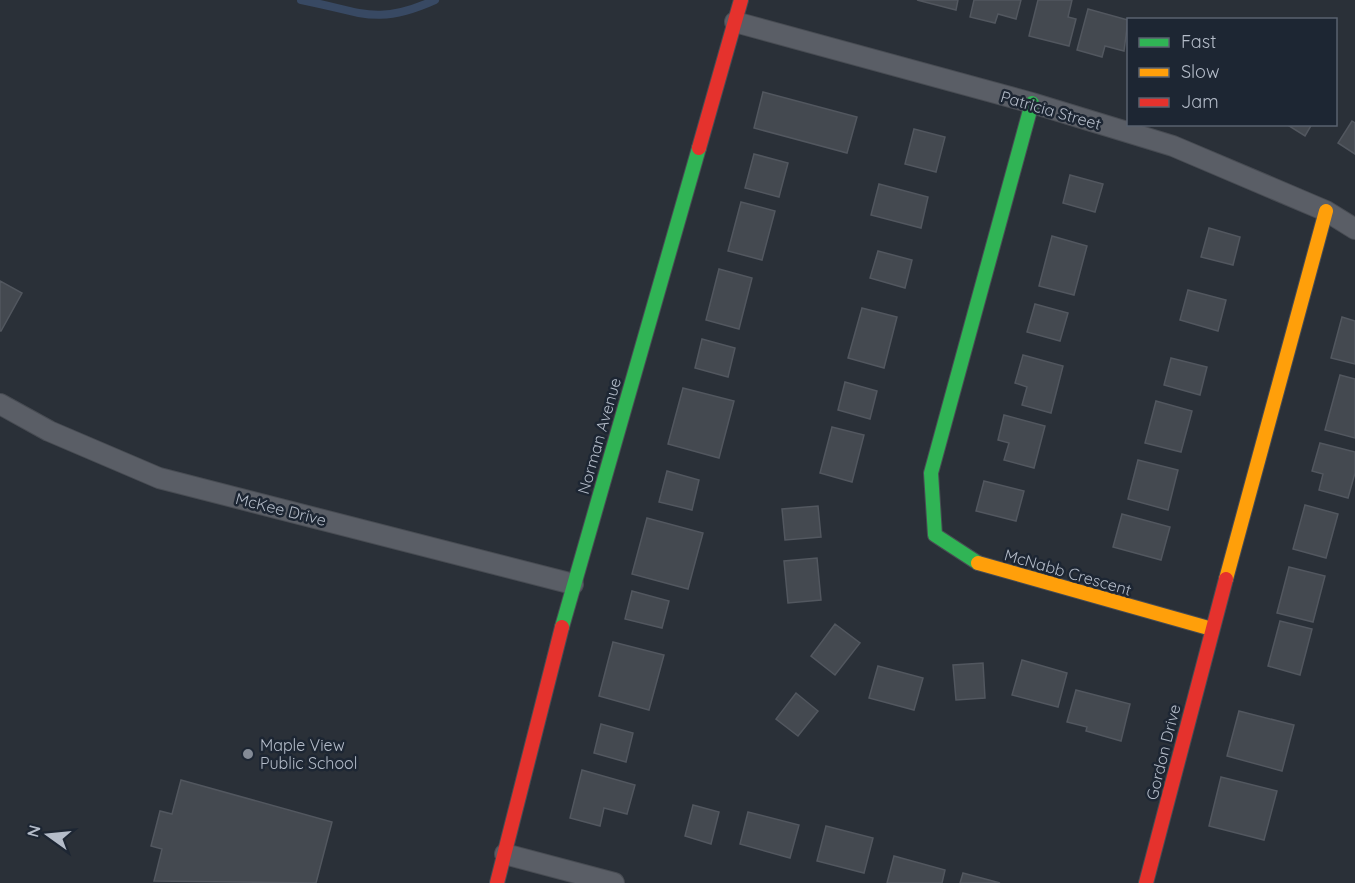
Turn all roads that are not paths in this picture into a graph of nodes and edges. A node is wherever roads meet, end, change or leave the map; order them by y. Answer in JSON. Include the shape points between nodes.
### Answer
{"nodes":[{"id":1,"x":741,"y":0,"type":"edge"},
{"id":2,"x":735,"y":22,"type":"junction"},
{"id":3,"x":1032,"y":103,"type":"junction"},
{"id":4,"x":1326,"y":211,"type":"junction"},
{"id":5,"x":1355,"y":229,"type":"edge"},
{"id":6,"x":0,"y":404,"type":"edge"},
{"id":7,"x":573,"y":584,"type":"junction"},
{"id":8,"x":1212,"y":628,"type":"junction"},
{"id":9,"x":505,"y":854,"type":"junction"},
{"id":10,"x":497,"y":883,"type":"edge"},
{"id":11,"x":614,"y":883,"type":"edge"},
{"id":12,"x":1146,"y":883,"type":"edge"}],
"edges":[{"from":1,"to":2,"type":"street","name":"Norman Avenue"},
{"from":2,"to":3,"type":"street","name":"Patricia Street"},
{"from":2,"to":7,"type":"street","name":"Norman Avenue"},
{"from":3,"to":4,"type":"street","name":"Patricia Street","via":[[1173,146]]},
{"from":3,"to":8,"type":"street","name":"McNabb Crescent","via":[[931,473],[935,535],[977,563]]},
{"from":4,"to":5,"type":"street","name":"Patricia Street"},
{"from":4,"to":8,"type":"street"},
{"from":6,"to":7,"type":"street","name":"McKee Drive","via":[[49,431],[159,478]]},
{"from":7,"to":9,"type":"street","name":"Norman Avenue"},
{"from":8,"to":12,"type":"street","name":"Gordon Drive"},
{"from":9,"to":10,"type":"street","name":"Norman Avenue"},
{"from":9,"to":11,"type":"street"}]}
